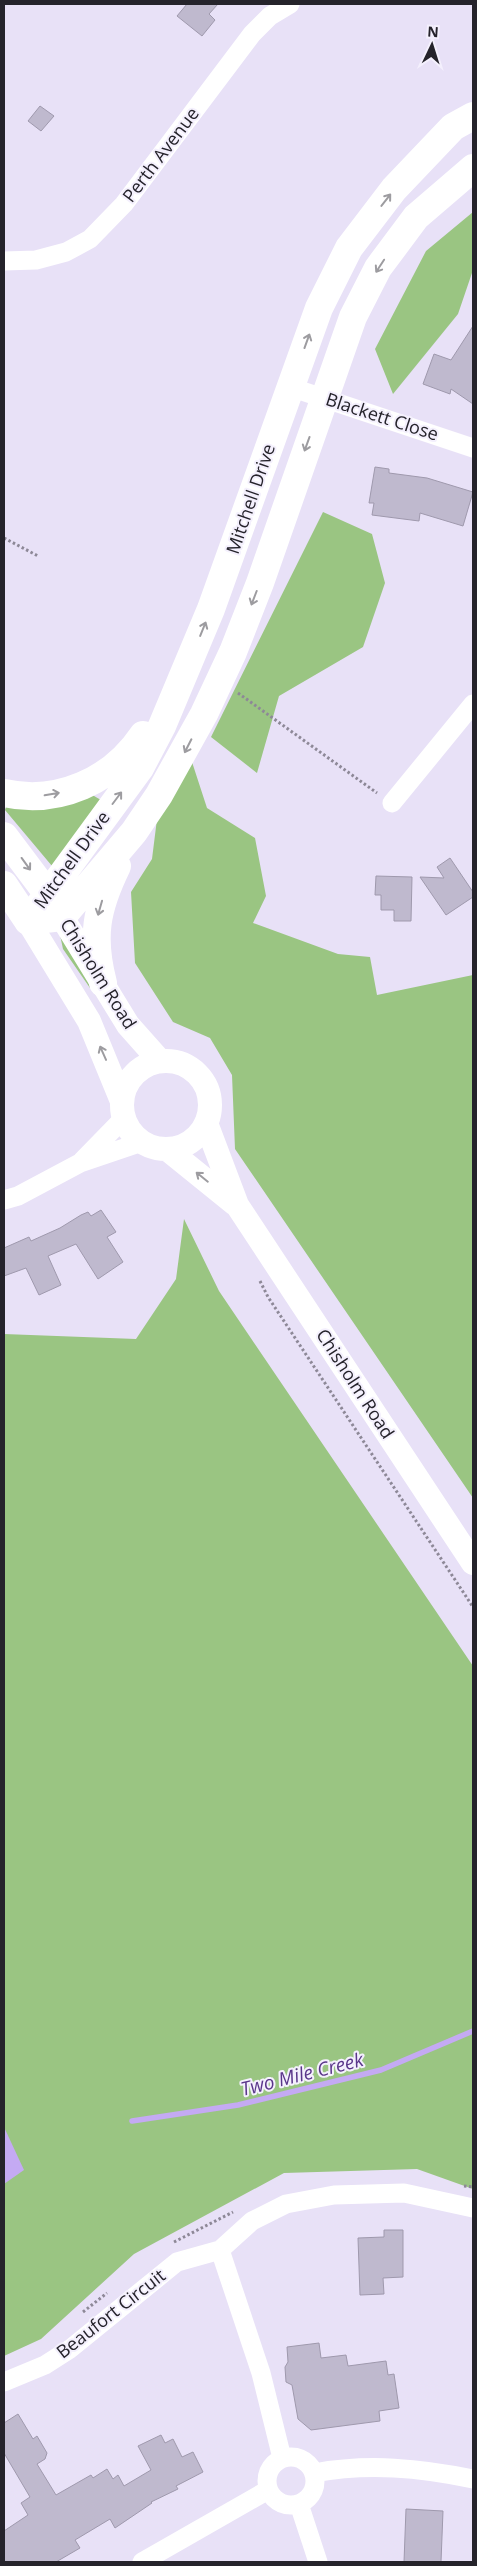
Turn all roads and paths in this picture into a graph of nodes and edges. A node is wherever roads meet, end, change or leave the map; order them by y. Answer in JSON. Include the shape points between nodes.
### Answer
{"nodes":[{"id":1,"x":290,"y":4,"type":"edge"},
{"id":2,"x":473,"y":116,"type":"edge"},
{"id":3,"x":473,"y":168,"type":"edge"},
{"id":4,"x":4,"y":261,"type":"edge"},
{"id":5,"x":290,"y":387,"type":"junction"},
{"id":6,"x":323,"y":398,"type":"junction"},
{"id":7,"x":473,"y":448,"type":"edge"},
{"id":8,"x":4,"y":538,"type":"edge"},
{"id":9,"x":38,"y":556,"type":"dead end"},
{"id":10,"x":185,"y":674,"type":"junction"},
{"id":11,"x":237,"y":693,"type":"dead end"},
{"id":12,"x":473,"y":704,"type":"edge"},
{"id":13,"x":4,"y":793,"type":"edge"},
{"id":14,"x":392,"y":803,"type":"joint"},
{"id":15,"x":134,"y":832,"type":"junction"},
{"id":16,"x":4,"y":836,"type":"edge"},
{"id":17,"x":4,"y":885,"type":"edge"},
{"id":18,"x":46,"y":893,"type":"junction"},
{"id":19,"x":62,"y":917,"type":"junction"},
{"id":20,"x":28,"y":921,"type":"junction"},
{"id":21,"x":103,"y":983,"type":"junction"},
{"id":22,"x":160,"y":1061,"type":"junction"},
{"id":23,"x":122,"y":1109,"type":"junction"},
{"id":24,"x":206,"y":1124,"type":"junction"},
{"id":25,"x":142,"y":1142,"type":"junction"},
{"id":26,"x":167,"y":1149,"type":"junction"},
{"id":27,"x":80,"y":1163,"type":"junction"},
{"id":28,"x":4,"y":1200,"type":"edge"},
{"id":29,"x":237,"y":1206,"type":"junction"},
{"id":30,"x":256,"y":1273,"type":"dead end"},
{"id":31,"x":473,"y":1563,"type":"edge"},
{"id":32,"x":473,"y":1607,"type":"edge"},
{"id":33,"x":473,"y":2208,"type":"edge"},
{"id":34,"x":220,"y":2250,"type":"junction"},
{"id":35,"x":4,"y":2382,"type":"edge"},
{"id":36,"x":282,"y":2458,"type":"junction"},
{"id":37,"x":314,"y":2473,"type":"junction"},
{"id":38,"x":473,"y":2479,"type":"edge"},
{"id":39,"x":268,"y":2490,"type":"junction"},
{"id":40,"x":299,"y":2504,"type":"junction"},
{"id":41,"x":142,"y":2562,"type":"edge"},
{"id":42,"x":318,"y":2562,"type":"edge"}],
"edges":[{"from":1,"to":4,"type":"street","name":"Perth Avenue","via":[[270,16],[252,34],[124,204],[90,239],[66,252],[44,258]]},
{"from":5,"to":2,"type":"main road","name":"Mitchell Drive","one_way":true,"via":[[319,308],[349,248],[394,189],[453,127]]},
{"from":3,"to":6,"type":"main road","name":"Mitchell Drive","one_way":true,"via":[[416,217],[378,268],[353,317]]},
{"from":5,"to":6,"type":"street","name":"Blackett Close"},
{"from":10,"to":5,"type":"main road","name":"Mitchell Drive","one_way":true,"via":[[224,575]]},
{"from":6,"to":7,"type":"street","name":"Blackett Close"},
{"from":6,"to":15,"type":"main road","name":"Mitchell Drive","one_way":true,"via":[[233,652],[184,753]]},
{"from":8,"to":9,"type":"path"},
{"from":13,"to":10,"type":"main road","one_way":true,"via":[[48,796],[76,790],[101,776],[122,761],[137,744]]},
{"from":18,"to":10,"type":"main road","name":"Mitchell Drive","one_way":true,"via":[[140,768]]},
{"from":11,"to":14,"type":"path"},
{"from":12,"to":14,"type":"street"},
{"from":15,"to":19,"type":"main road","name":"Mitchell Drive"},
{"from":15,"to":21,"type":"main road","one_way":true,"via":[[108,884],[96,924],[95,942]]},
{"from":16,"to":18,"type":"main road","name":"Chisholm Road","one_way":true},
{"from":17,"to":20,"type":"main road","name":"Chisholm Road"},
{"from":18,"to":19,"type":"street","name":"Chisholm Road"},
{"from":18,"to":20,"type":"main road","name":"Mitchell Drive"},
{"from":19,"to":20,"type":"main road","name":"Mitchell Drive"},
{"from":19,"to":21,"type":"street","name":"Chisholm Road"},
{"from":23,"to":20,"type":"street","name":"Chisholm Road","one_way":true,"via":[[89,1021]]},
{"from":21,"to":22,"type":"street","name":"Chisholm Road","via":[[128,1025]]},
{"from":22,"to":23,"type":"street","via":[[134,1073],[126,1085]]},
{"from":22,"to":24,"type":"street","via":[[183,1064],[201,1078],[210,1100]]},
{"from":23,"to":25,"type":"street","via":[[130,1132]]},
{"from":23,"to":27,"type":"street"},
{"from":24,"to":26,"type":"street","via":[[190,1142]]},
{"from":24,"to":29,"type":"street","name":"Chisholm Road"},
{"from":25,"to":26,"type":"street","via":[[154,1148]]},
{"from":25,"to":27,"type":"street"},
{"from":29,"to":26,"type":"street","name":"Chisholm Road","one_way":true},
{"from":27,"to":28,"type":"street","via":[[18,1196]]},
{"from":29,"to":31,"type":"street","name":"Chisholm Road"},
{"from":30,"to":32,"type":"path","via":[[268,1297]]},
{"from":33,"to":34,"type":"street","name":"Beaufort Circuit","via":[[404,2193],[334,2195],[286,2204],[252,2221]]},
{"from":34,"to":35,"type":"street","name":"Beaufort Circuit","via":[[177,2262],[70,2349],[46,2365]]},
{"from":34,"to":36,"type":"street","via":[[261,2373]]},
{"from":36,"to":37,"type":"street","via":[[302,2459]]},
{"from":36,"to":39,"type":"street","via":[[268,2471]]},
{"from":37,"to":38,"type":"street","via":[[403,2467]]},
{"from":37,"to":40,"type":"street","via":[[313,2492]]},
{"from":39,"to":40,"type":"street","via":[[280,2504]]},
{"from":39,"to":41,"type":"street"},
{"from":40,"to":42,"type":"street"}]}
